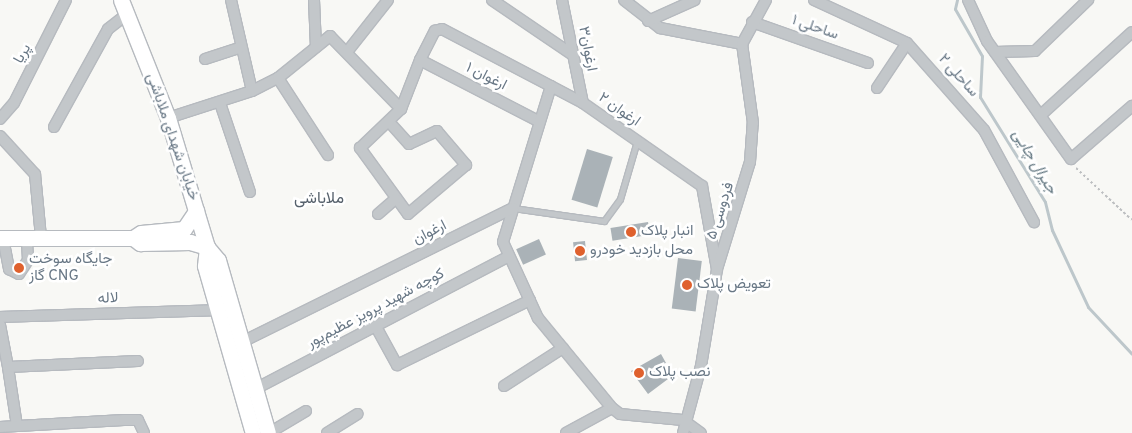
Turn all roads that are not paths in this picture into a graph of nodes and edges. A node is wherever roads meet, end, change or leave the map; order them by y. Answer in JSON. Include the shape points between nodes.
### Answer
{"nodes":[{"id":1,"x":66,"y":0,"type":"edge"},
{"id":2,"x":231,"y":0,"type":"edge"},
{"id":3,"x":314,"y":0,"type":"edge"},
{"id":4,"x":388,"y":0,"type":"edge"},
{"id":5,"x":492,"y":0,"type":"edge"},
{"id":6,"x":562,"y":0,"type":"edge"},
{"id":7,"x":624,"y":0,"type":"edge"},
{"id":8,"x":696,"y":0,"type":"edge"},
{"id":9,"x":766,"y":0,"type":"edge"},
{"id":10,"x":814,"y":0,"type":"edge"},
{"id":11,"x":968,"y":0,"type":"edge"},
{"id":12,"x":1088,"y":0,"type":"edge"},
{"id":13,"x":124,"y":7,"type":"edge"},
{"id":14,"x":648,"y":21,"type":"junction"},
{"id":15,"x":752,"y":22,"type":"junction"},
{"id":16,"x":1132,"y":32,"type":"edge"},
{"id":17,"x":908,"y":43,"type":"junction"},
{"id":18,"x":742,"y":44,"type":"junction"},
{"id":19,"x":241,"y":46,"type":"junction"},
{"id":20,"x":316,"y":47,"type":"junction"},
{"id":21,"x":347,"y":52,"type":"junction"},
{"id":22,"x":995,"y":52,"type":"junction"},
{"id":23,"x":573,"y":55,"type":"junction"},
{"id":24,"x":205,"y":59,"type":"dead end"},
{"id":25,"x":420,"y":60,"type":"junction"},
{"id":26,"x":868,"y":63,"type":"dead end"},
{"id":27,"x":278,"y":78,"type":"junction"},
{"id":28,"x":551,"y":86,"type":"junction"},
{"id":29,"x":877,"y":88,"type":"dead end"},
{"id":30,"x":252,"y":91,"type":"junction"},
{"id":31,"x":220,"y":103,"type":"junction"},
{"id":32,"x":583,"y":103,"type":"junction"},
{"id":33,"x":1132,"y":106,"type":"edge"},
{"id":34,"x":401,"y":109,"type":"junction"},
{"id":35,"x":1043,"y":113,"type":"junction"},
{"id":36,"x":168,"y":118,"type":"junction"},
{"id":37,"x":0,"y":119,"type":"edge"},
{"id":38,"x":538,"y":121,"type":"junction"},
{"id":39,"x":390,"y":124,"type":"junction"},
{"id":40,"x":54,"y":127,"type":"dead end"},
{"id":41,"x":0,"y":136,"type":"edge"},
{"id":42,"x":638,"y":141,"type":"junction"},
{"id":43,"x":328,"y":155,"type":"dead end"},
{"id":44,"x":250,"y":192,"type":"dead end"},
{"id":45,"x":395,"y":199,"type":"junction"},
{"id":46,"x":513,"y":208,"type":"junction"},
{"id":47,"x":196,"y":211,"type":"junction"},
{"id":48,"x":378,"y":214,"type":"dead end"},
{"id":49,"x":1034,"y":222,"type":"dead end"},
{"id":50,"x":1,"y":238,"type":"edge"},
{"id":51,"x":34,"y":238,"type":"junction"},
{"id":52,"x":133,"y":238,"type":"junction"},
{"id":53,"x":207,"y":247,"type":"junction"},
{"id":54,"x":509,"y":256,"type":"junction"},
{"id":55,"x":717,"y":269,"type":"junction"},
{"id":56,"x":530,"y":300,"type":"junction"},
{"id":57,"x":217,"y":310,"type":"junction"},
{"id":58,"x":0,"y":317,"type":"edge"},
{"id":59,"x":0,"y":325,"type":"edge"},
{"id":60,"x":375,"y":325,"type":"junction"},
{"id":61,"x":244,"y":341,"type":"junction"},
{"id":62,"x":563,"y":348,"type":"junction"},
{"id":63,"x":138,"y":361,"type":"dead end"},
{"id":64,"x":8,"y":367,"type":"junction"},
{"id":65,"x":504,"y":386,"type":"dead end"},
{"id":66,"x":257,"y":388,"type":"junction"},
{"id":67,"x":612,"y":408,"type":"junction"},
{"id":68,"x":306,"y":411,"type":"dead end"},
{"id":69,"x":358,"y":414,"type":"dead end"},
{"id":70,"x":683,"y":420,"type":"junction"},
{"id":71,"x":17,"y":426,"type":"junction"},
{"id":72,"x":0,"y":427,"type":"edge"},
{"id":73,"x":144,"y":433,"type":"edge"},
{"id":74,"x":252,"y":433,"type":"edge"},
{"id":75,"x":269,"y":433,"type":"edge"},
{"id":76,"x":328,"y":433,"type":"edge"},
{"id":77,"x":566,"y":433,"type":"edge"},
{"id":78,"x":683,"y":433,"type":"edge"},
{"id":79,"x":701,"y":433,"type":"edge"}],
"edges":[{"from":1,"to":37,"type":"street","name":"پریا","via":[[18,95]]},
{"from":2,"to":19,"type":"street"},
{"from":3,"to":20,"type":"street"},
{"from":4,"to":21,"type":"street"},
{"from":5,"to":23,"type":"street"},
{"from":6,"to":23,"type":"street","name":"ارغوان۳"},
{"from":7,"to":14,"type":"street"},
{"from":8,"to":14,"type":"street"},
{"from":9,"to":15,"type":"street"},
{"from":10,"to":17,"type":"street","name":"ساحلی ۲"},
{"from":11,"to":22,"type":"street"},
{"from":12,"to":22,"type":"street","via":[[1035,51]]},
{"from":13,"to":36,"type":"street","name":"خیابان شهدای ملاباشی"},
{"from":13,"to":40,"type":"street","via":[[108,29]]},
{"from":14,"to":18,"type":"street","via":[[660,28]]},
{"from":15,"to":18,"type":"street"},
{"from":15,"to":26,"type":"street","name":"ساحلی ۱"},
{"from":16,"to":35,"type":"street"},
{"from":17,"to":29,"type":"street"},
{"from":17,"to":49,"type":"street","name":"ساحلی ۲","via":[[984,130]]},
{"from":18,"to":55,"type":"street","name":"فردوسی ۵","via":[[753,123],[750,162]]},
{"from":19,"to":24,"type":"street"},
{"from":19,"to":30,"type":"street"},
{"from":20,"to":21,"type":"street","via":[[330,36]]},
{"from":20,"to":27,"type":"street"},
{"from":21,"to":34,"type":"street"},
{"from":22,"to":35,"type":"street"},
{"from":23,"to":32,"type":"street","name":"ارغوان۳"},
{"from":25,"to":28,"type":"street","name":"ارغوان ۲","via":[[438,28]]},
{"from":25,"to":34,"type":"street"},
{"from":25,"to":38,"type":"street","name":"ارغوان ۱"},
{"from":27,"to":30,"type":"street"},
{"from":27,"to":43,"type":"street"},
{"from":28,"to":32,"type":"street","name":"ارغوان ۲"},
{"from":28,"to":38,"type":"street"},
{"from":30,"to":31,"type":"street"},
{"from":31,"to":36,"type":"street"},
{"from":31,"to":44,"type":"street"},
{"from":32,"to":42,"type":"street","name":"ارغوان ۲"},
{"from":33,"to":35,"type":"street","via":[[1071,159]]},
{"from":34,"to":39,"type":"street"},
{"from":36,"to":47,"type":"street","name":"خیابان شهدای ملاباشی"},
{"from":38,"to":46,"type":"street"},
{"from":39,"to":45,"type":"street","via":[[360,148]]},
{"from":39,"to":45,"type":"street","via":[[409,144],[437,131],[466,165],[408,214]]},
{"from":41,"to":51,"type":"street","via":[[35,174]]},
{"from":42,"to":46,"type":"lane","via":[[620,199],[604,222]]},
{"from":42,"to":55,"type":"street","name":"ارغوان ۲","via":[[702,186]]},
{"from":45,"to":48,"type":"street"},
{"from":46,"to":54,"type":"street","via":[[503,242]]},
{"from":46,"to":61,"type":"street","name":"ارغوان"},
{"from":47,"to":52,"type":"street","via":[[184,229],[140,233]]},
{"from":47,"to":53,"type":"street","name":"خیابان شهدای ملاباشی"},
{"from":50,"to":51,"type":"street"},
{"from":50,"to":51,"type":"street","via":[[8,270],[19,274],[28,260]]},
{"from":51,"to":52,"type":"street"},
{"from":52,"to":53,"type":"street","via":[[140,243],[190,242]]},
{"from":53,"to":57,"type":"street","name":"خیابان شهدای ملاباشی","via":[[205,266]]},
{"from":53,"to":61,"type":"street","name":"خیابان شهدای ملاباشی","via":[[218,260]]},
{"from":54,"to":56,"type":"street"},
{"from":54,"to":60,"type":"street","name":"کوچه شهید پرویز عظیم‌پور"},
{"from":55,"to":70,"type":"street","name":"فردوسی ۵","via":[[701,366]]},
{"from":56,"to":60,"type":"street","via":[[397,365]]},
{"from":56,"to":62,"type":"street"},
{"from":57,"to":58,"type":"street","name":"لاله"},
{"from":57,"to":74,"type":"street","name":"خیابان شهدای ملاباشی"},
{"from":59,"to":64,"type":"street"},
{"from":60,"to":66,"type":"street","name":"کوچه شهید پرویز عظیم‌پور"},
{"from":61,"to":66,"type":"street","name":"خیابان شهدای ملاباشی"},
{"from":62,"to":65,"type":"street"},
{"from":62,"to":67,"type":"street"},
{"from":63,"to":64,"type":"street"},
{"from":64,"to":71,"type":"street"},
{"from":66,"to":75,"type":"street","name":"خیابان شهدای ملاباشی"},
{"from":67,"to":70,"type":"street","via":[[620,414]]},
{"from":67,"to":77,"type":"street"},
{"from":68,"to":75,"type":"street"},
{"from":69,"to":76,"type":"street"},
{"from":70,"to":78,"type":"street","name":"فردوسی ۵"},
{"from":70,"to":79,"type":"street"},
{"from":71,"to":72,"type":"street"},
{"from":71,"to":73,"type":"street","via":[[138,420]]}]}
